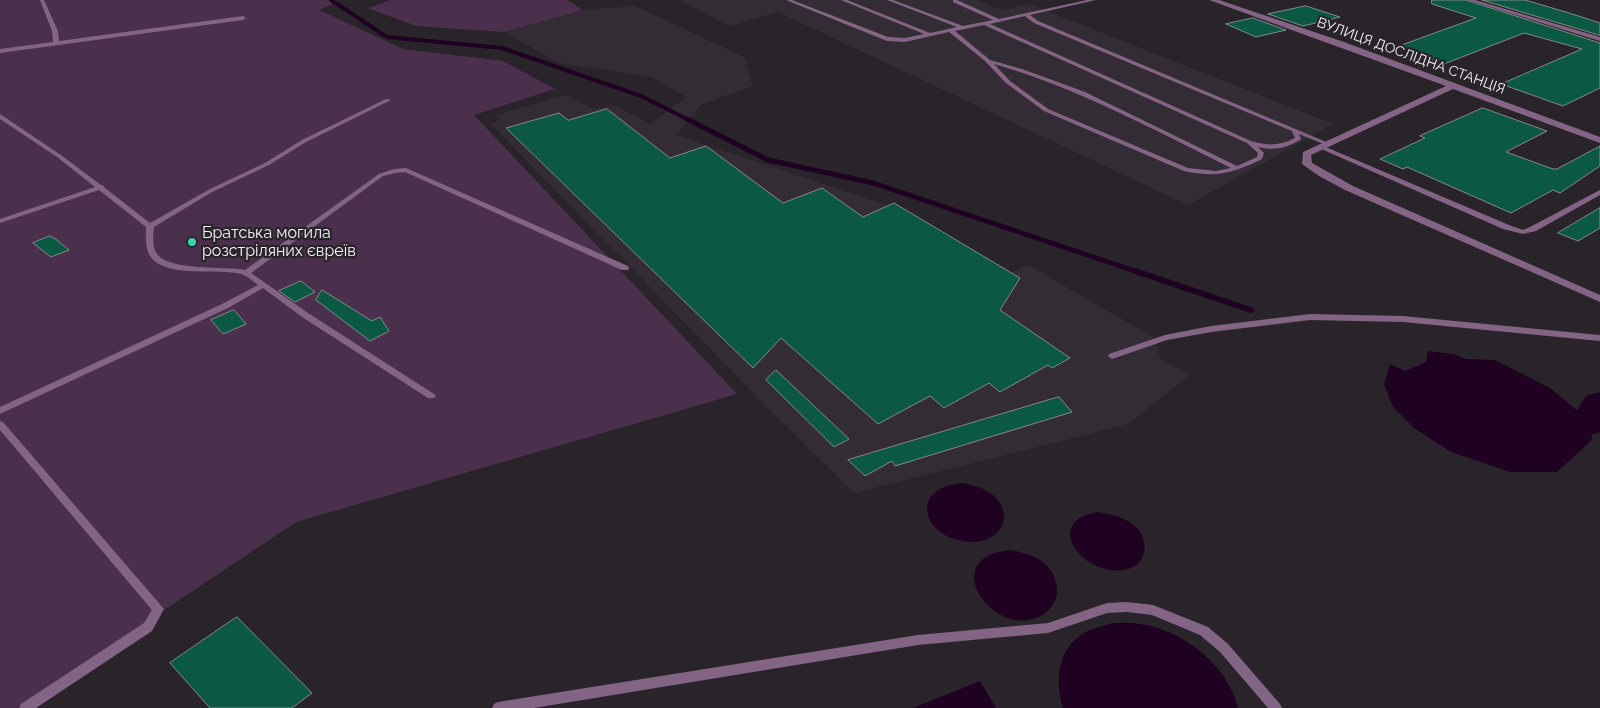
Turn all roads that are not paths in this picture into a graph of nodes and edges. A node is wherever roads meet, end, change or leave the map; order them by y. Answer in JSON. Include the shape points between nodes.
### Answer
{"nodes":[{"id":1,"x":42,"y":0,"type":"edge"},
{"id":2,"x":788,"y":0,"type":"edge"},
{"id":3,"x":843,"y":0,"type":"edge"},
{"id":4,"x":889,"y":0,"type":"edge"},
{"id":5,"x":1094,"y":0,"type":"edge"},
{"id":6,"x":1212,"y":0,"type":"edge"},
{"id":7,"x":1470,"y":0,"type":"edge"},
{"id":8,"x":955,"y":1,"type":"edge"},
{"id":9,"x":1025,"y":14,"type":"junction"},
{"id":10,"x":243,"y":18,"type":"dead end"},
{"id":11,"x":998,"y":20,"type":"junction"},
{"id":12,"x":984,"y":23,"type":"junction"},
{"id":13,"x":962,"y":28,"type":"junction"},
{"id":14,"x":950,"y":30,"type":"junction"},
{"id":15,"x":930,"y":34,"type":"junction"},
{"id":16,"x":1600,"y":39,"type":"edge"},
{"id":17,"x":56,"y":43,"type":"junction"},
{"id":18,"x":0,"y":51,"type":"edge"},
{"id":19,"x":987,"y":60,"type":"junction"},
{"id":20,"x":1452,"y":86,"type":"junction"},
{"id":21,"x":388,"y":100,"type":"dead end"},
{"id":22,"x":0,"y":116,"type":"edge"},
{"id":23,"x":1295,"y":131,"type":"junction"},
{"id":24,"x":1600,"y":140,"type":"edge"},
{"id":25,"x":1248,"y":142,"type":"junction"},
{"id":26,"x":1325,"y":146,"type":"junction"},
{"id":27,"x":1237,"y":168,"type":"junction"},
{"id":28,"x":102,"y":188,"type":"junction"},
{"id":29,"x":1600,"y":192,"type":"edge"},
{"id":30,"x":0,"y":221,"type":"edge"},
{"id":31,"x":150,"y":226,"type":"junction"},
{"id":32,"x":625,"y":268,"type":"dead end"},
{"id":33,"x":246,"y":273,"type":"junction"},
{"id":34,"x":263,"y":285,"type":"junction"},
{"id":35,"x":1600,"y":299,"type":"edge"},
{"id":36,"x":1600,"y":338,"type":"edge"},
{"id":37,"x":1112,"y":356,"type":"dead end"},
{"id":38,"x":431,"y":396,"type":"dead end"},
{"id":39,"x":0,"y":412,"type":"edge"},
{"id":40,"x":0,"y":424,"type":"edge"},
{"id":41,"x":25,"y":708,"type":"edge"},
{"id":42,"x":498,"y":708,"type":"edge"},
{"id":43,"x":1276,"y":708,"type":"edge"}],
"edges":[{"from":1,"to":17,"type":"lane","via":[[55,31]]},
{"from":2,"to":15,"type":"lane","via":[[887,39],[906,40]]},
{"from":3,"to":15,"type":"lane"},
{"from":4,"to":13,"type":"lane"},
{"from":5,"to":9,"type":"lane"},
{"from":6,"to":20,"type":"street","name":"ВУЛИЦЯ ДОСЛІДНА СТАНЦІЯ"},
{"from":7,"to":16,"type":"lane"},
{"from":8,"to":11,"type":"lane"},
{"from":9,"to":11,"type":"lane"},
{"from":9,"to":23,"type":"lane","via":[[1036,22]]},
{"from":10,"to":17,"type":"lane"},
{"from":11,"to":12,"type":"lane"},
{"from":12,"to":13,"type":"lane"},
{"from":12,"to":25,"type":"lane"},
{"from":13,"to":14,"type":"lane"},
{"from":14,"to":15,"type":"lane"},
{"from":14,"to":19,"type":"lane"},
{"from":17,"to":18,"type":"lane"},
{"from":19,"to":27,"type":"lane","via":[[1053,81]]},
{"from":19,"to":27,"type":"lane","via":[[1008,82],[1046,110],[1186,170],[1208,175]]},
{"from":20,"to":24,"type":"street","name":"ВУЛИЦЯ ДОСЛІДНА СТАНЦІЯ"},
{"from":20,"to":26,"type":"street"},
{"from":21,"to":31,"type":"lane","via":[[304,141]]},
{"from":22,"to":28,"type":"lane"},
{"from":23,"to":25,"type":"lane","via":[[1298,139],[1281,148],[1267,148]]},
{"from":23,"to":26,"type":"lane"},
{"from":25,"to":27,"type":"lane","via":[[1261,153],[1260,158]]},
{"from":26,"to":29,"type":"lane","via":[[1523,232]]},
{"from":26,"to":35,"type":"street","via":[[1306,154],[1307,164],[1322,174]]},
{"from":28,"to":30,"type":"lane"},
{"from":28,"to":31,"type":"lane"},
{"from":31,"to":33,"type":"lane","via":[[150,249],[162,262],[187,268]]},
{"from":32,"to":33,"type":"lane","via":[[406,170],[382,175]]},
{"from":33,"to":34,"type":"lane"},
{"from":34,"to":38,"type":"lane"},
{"from":34,"to":39,"type":"lane"},
{"from":36,"to":37,"type":"lane","via":[[1403,319],[1310,317],[1165,338]]},
{"from":40,"to":41,"type":"lane","via":[[158,609],[148,627]]},
{"from":42,"to":43,"type":"lane","via":[[918,640],[1048,628],[1107,608],[1127,607],[1153,610],[1204,631],[1224,648]]}]}
